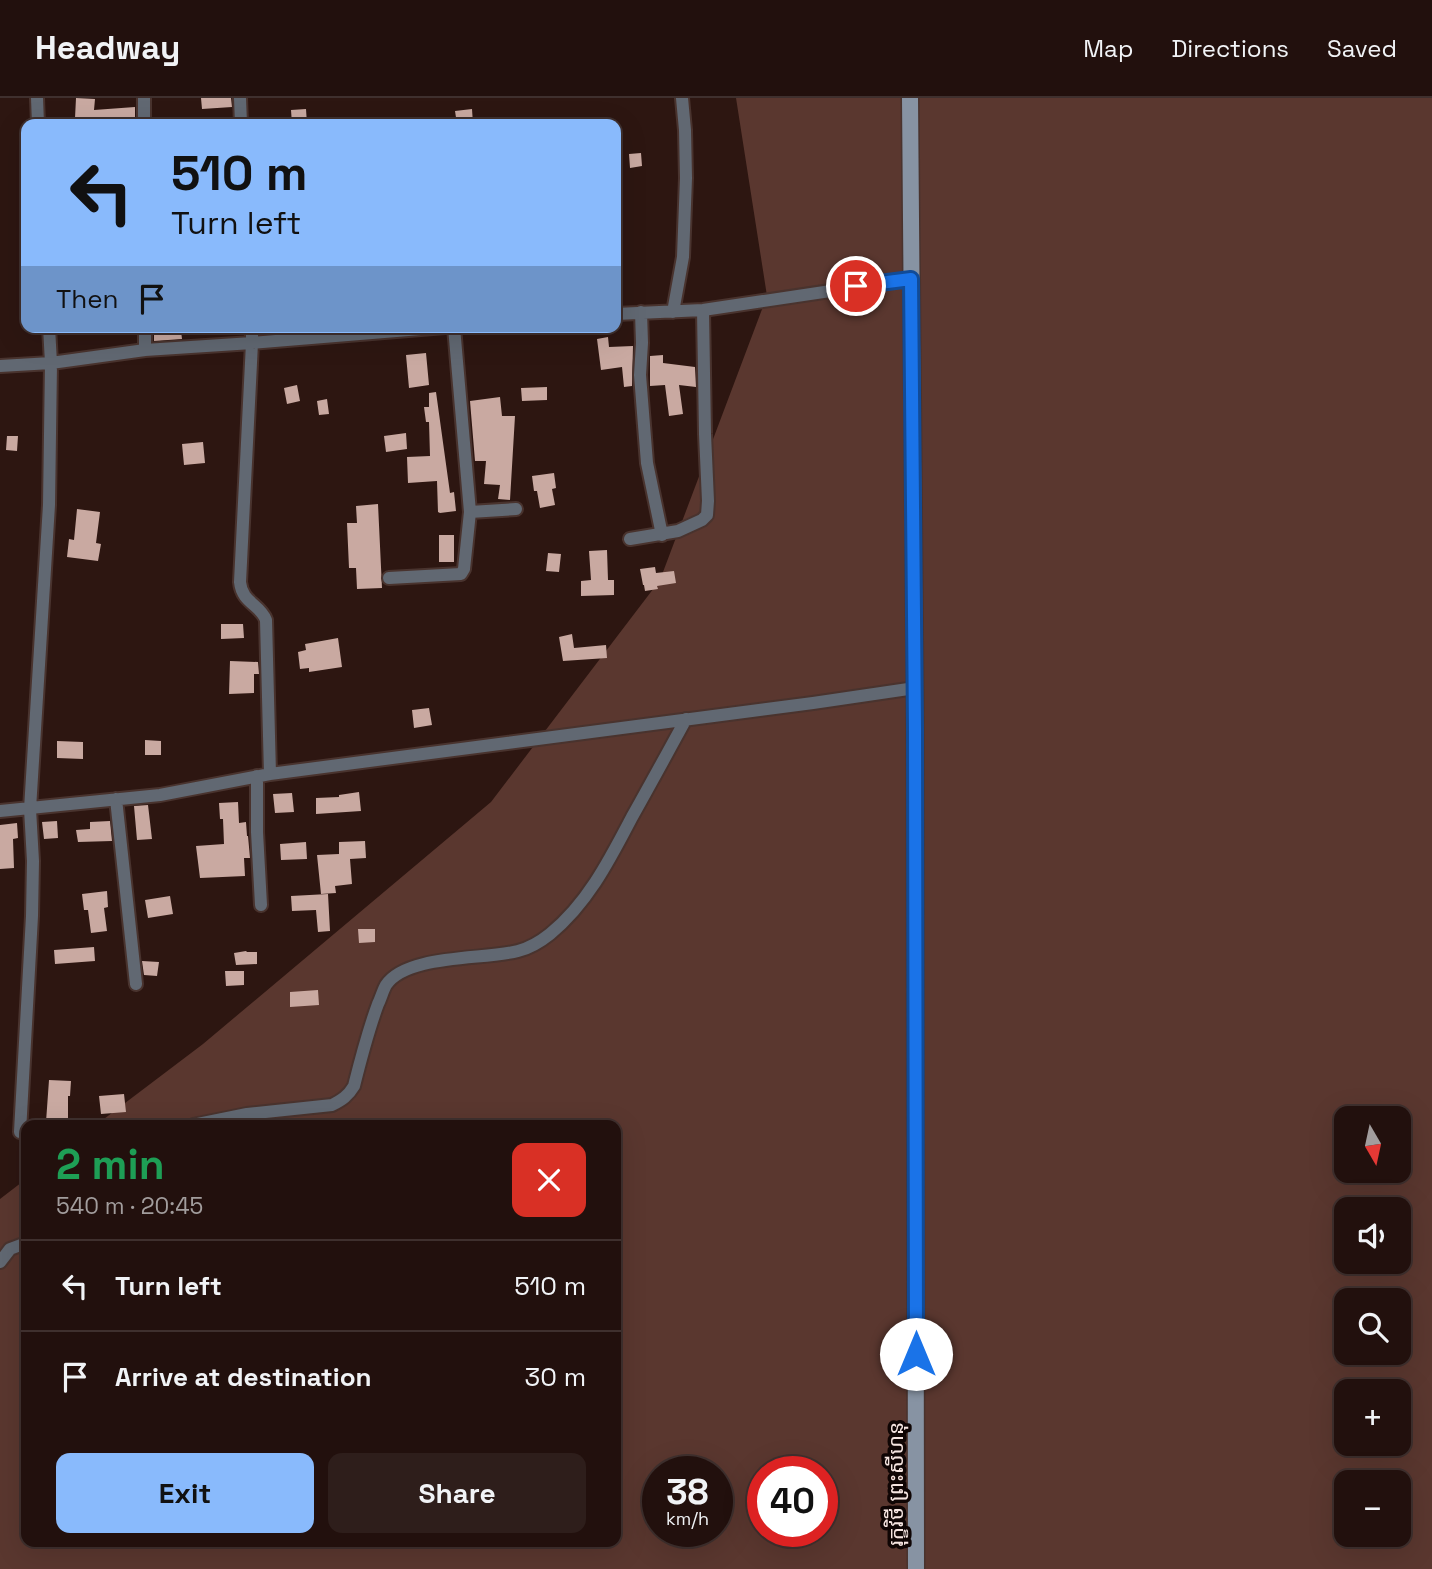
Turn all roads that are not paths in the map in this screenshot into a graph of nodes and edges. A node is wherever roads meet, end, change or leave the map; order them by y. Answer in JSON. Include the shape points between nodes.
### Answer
{"nodes":[{"id":1,"x":37,"y":98,"type":"edge"},
{"id":2,"x":144,"y":98,"type":"edge"},
{"id":3,"x":240,"y":98,"type":"edge"},
{"id":4,"x":681,"y":98,"type":"edge"},
{"id":5,"x":910,"y":98,"type":"edge"},
{"id":6,"x":38,"y":119,"type":"edge"},
{"id":7,"x":144,"y":119,"type":"edge"},
{"id":8,"x":241,"y":119,"type":"edge"},
{"id":9,"x":911,"y":279,"type":"junction"},
{"id":10,"x":704,"y":310,"type":"junction"},
{"id":11,"x":673,"y":312,"type":"junction"},
{"id":12,"x":640,"y":313,"type":"junction"},
{"id":13,"x":621,"y":314,"type":"edge"},
{"id":14,"x":50,"y":333,"type":"edge"},
{"id":15,"x":145,"y":333,"type":"edge"},
{"id":16,"x":252,"y":333,"type":"edge"},
{"id":17,"x":373,"y":333,"type":"edge"},
{"id":18,"x":455,"y":333,"type":"edge"},
{"id":19,"x":252,"y":343,"type":"junction"},
{"id":20,"x":145,"y":350,"type":"junction"},
{"id":21,"x":51,"y":363,"type":"junction"},
{"id":22,"x":0,"y":366,"type":"edge"},
{"id":23,"x":516,"y":509,"type":"dead end"},
{"id":24,"x":470,"y":512,"type":"junction"},
{"id":25,"x":662,"y":535,"type":"junction"},
{"id":26,"x":631,"y":539,"type":"dead end"},
{"id":27,"x":389,"y":578,"type":"dead end"},
{"id":28,"x":915,"y":688,"type":"junction"},
{"id":29,"x":686,"y":719,"type":"junction"},
{"id":30,"x":270,"y":774,"type":"junction"},
{"id":31,"x":257,"y":776,"type":"junction"},
{"id":32,"x":116,"y":799,"type":"junction"},
{"id":33,"x":30,"y":809,"type":"junction"},
{"id":34,"x":0,"y":811,"type":"edge"},
{"id":35,"x":261,"y":905,"type":"dead end"},
{"id":36,"x":136,"y":984,"type":"dead end"},
{"id":37,"x":218,"y":1120,"type":"edge"},
{"id":38,"x":20,"y":1132,"type":"dead end"},
{"id":39,"x":21,"y":1245,"type":"edge"},
{"id":40,"x":0,"y":1262,"type":"edge"},
{"id":41,"x":916,"y":1569,"type":"edge"}],
"edges":[{"from":1,"to":6,"type":"street"},
{"from":2,"to":7,"type":"street"},
{"from":3,"to":8,"type":"street"},
{"from":4,"to":11,"type":"street","via":[[686,178],[683,257]]},
{"from":5,"to":9,"type":"street","name":"រុក្ខវិថី ព្រះសីហនុ"},
{"from":9,"to":10,"type":"street"},
{"from":9,"to":28,"type":"street","name":"រុក្ខវិថី ព្រះសីហនុ"},
{"from":10,"to":11,"type":"street"},
{"from":10,"to":25,"type":"street","via":[[708,510],[702,520]]},
{"from":11,"to":12,"type":"street"},
{"from":12,"to":13,"type":"street"},
{"from":12,"to":25,"type":"street","via":[[647,463]]},
{"from":14,"to":21,"type":"street"},
{"from":15,"to":20,"type":"street"},
{"from":16,"to":19,"type":"street"},
{"from":17,"to":19,"type":"street"},
{"from":18,"to":24,"type":"street"},
{"from":19,"to":20,"type":"street"},
{"from":19,"to":30,"type":"street","via":[[240,582],[244,597],[266,620]]},
{"from":20,"to":21,"type":"street"},
{"from":21,"to":22,"type":"street"},
{"from":21,"to":33,"type":"street","via":[[49,505]]},
{"from":23,"to":24,"type":"street"},
{"from":24,"to":27,"type":"street","via":[[461,573]]},
{"from":25,"to":26,"type":"street"},
{"from":28,"to":29,"type":"street"},
{"from":28,"to":41,"type":"street","name":"រុក្ខវិថី ព្រះសីហនុ"},
{"from":29,"to":30,"type":"street"},
{"from":29,"to":37,"type":"street","via":[[602,871],[583,900],[552,932],[518,951],[432,962],[393,978],[370,1026],[354,1086],[341,1100]]},
{"from":30,"to":31,"type":"street"},
{"from":31,"to":32,"type":"street"},
{"from":31,"to":35,"type":"street"},
{"from":32,"to":33,"type":"street"},
{"from":32,"to":36,"type":"street"},
{"from":33,"to":34,"type":"street"},
{"from":33,"to":38,"type":"street","via":[[32,916]]},
{"from":39,"to":40,"type":"street","via":[[10,1249]]}]}
